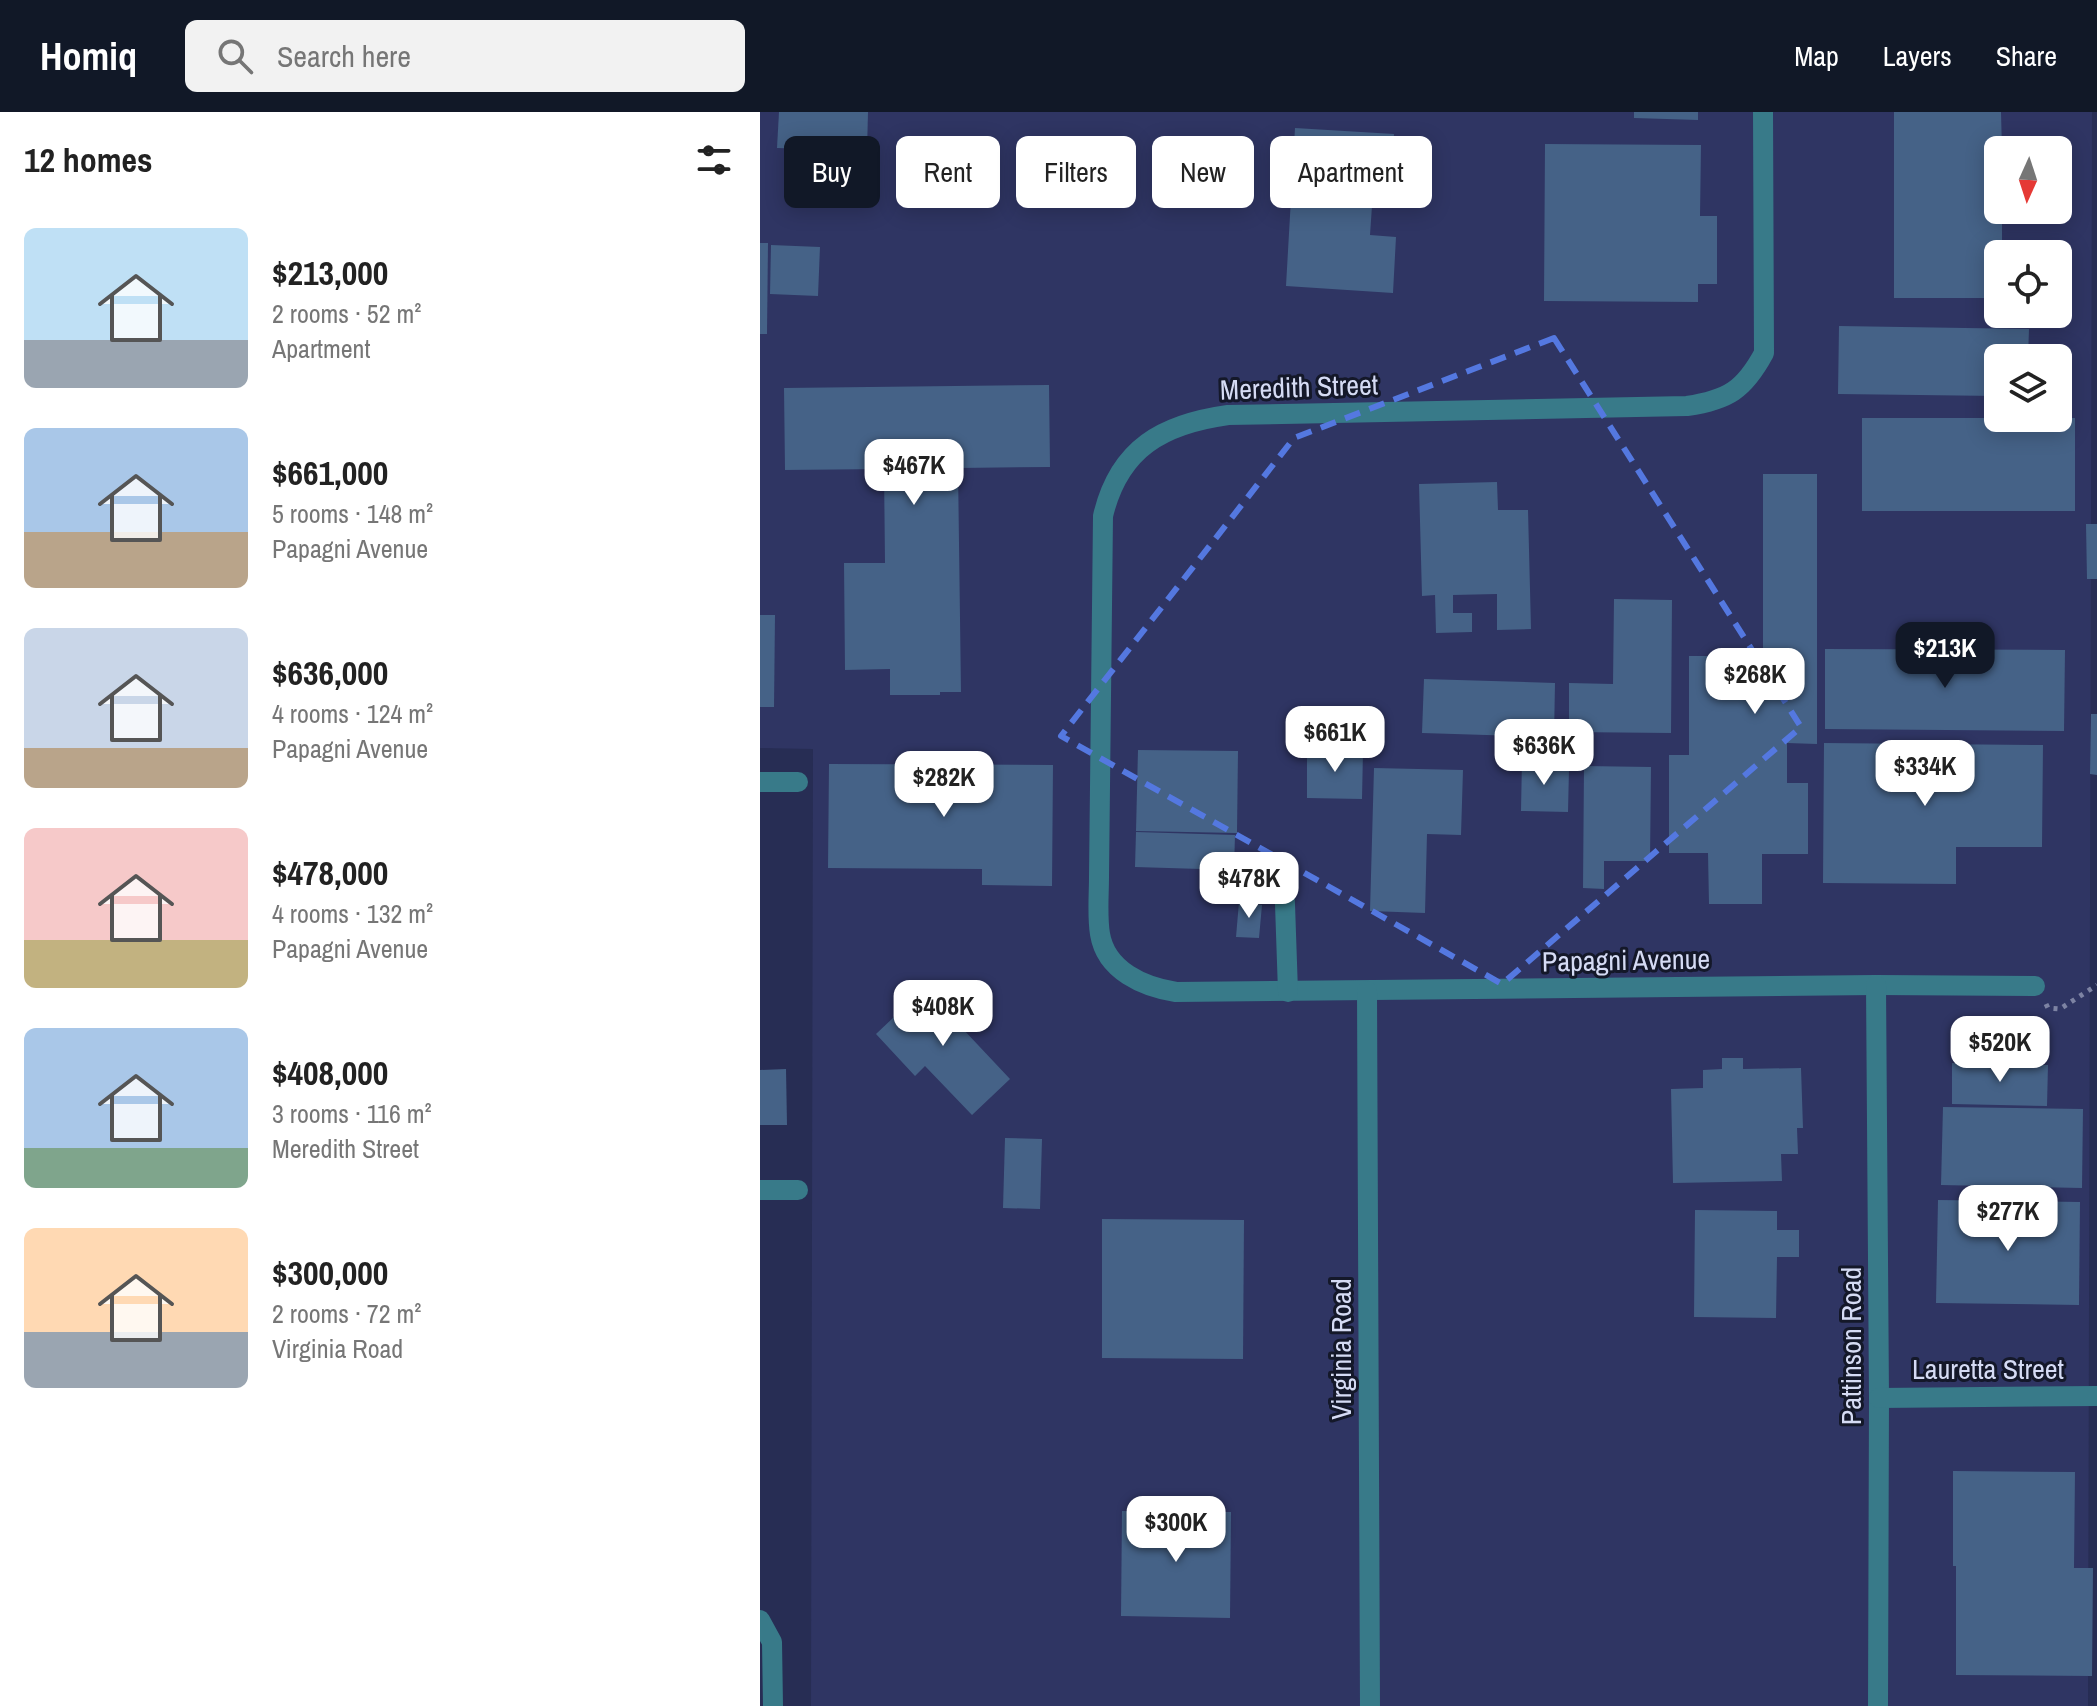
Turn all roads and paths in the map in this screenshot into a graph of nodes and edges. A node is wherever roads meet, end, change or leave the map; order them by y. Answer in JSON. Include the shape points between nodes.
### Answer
{"nodes":[{"id":1,"x":1763,"y":112,"type":"edge"},
{"id":2,"x":760,"y":782,"type":"edge"},
{"id":3,"x":798,"y":782,"type":"dead end"},
{"id":4,"x":1284,"y":875,"type":"dead end"},
{"id":5,"x":1138,"y":982,"type":"joint"},
{"id":6,"x":1876,"y":985,"type":"junction"},
{"id":7,"x":2097,"y":985,"type":"edge"},
{"id":8,"x":2035,"y":986,"type":"joint"},
{"id":9,"x":1367,"y":991,"type":"junction"},
{"id":10,"x":1288,"y":992,"type":"junction"},
{"id":11,"x":760,"y":1190,"type":"edge"},
{"id":12,"x":798,"y":1190,"type":"dead end"},
{"id":13,"x":2097,"y":1396,"type":"edge"},
{"id":14,"x":1879,"y":1398,"type":"junction"},
{"id":15,"x":760,"y":1620,"type":"edge"},
{"id":16,"x":773,"y":1706,"type":"edge"},
{"id":17,"x":1370,"y":1706,"type":"edge"},
{"id":18,"x":1878,"y":1706,"type":"edge"}],
"edges":[{"from":1,"to":5,"type":"street","name":"Meredith Street","via":[[1764,353],[1736,390],[1687,406],[1228,415],[1173,428],[1127,460],[1110,489],[1103,516],[1099,905],[1100,937],[1108,954]]},
{"from":2,"to":3,"type":"street"},
{"from":4,"to":10,"type":"street"},
{"from":5,"to":10,"type":"street","name":"Papagni Avenue","via":[[1176,992]]},
{"from":6,"to":8,"type":"street","name":"Papagni Avenue"},
{"from":6,"to":9,"type":"street","name":"Papagni Avenue"},
{"from":6,"to":14,"type":"street","name":"Pattinson Road"},
{"from":7,"to":8,"type":"path","via":[[2060,1009],[2048,1008]]},
{"from":9,"to":10,"type":"street","name":"Papagni Avenue"},
{"from":9,"to":17,"type":"street","name":"Virginia Road"},
{"from":11,"to":12,"type":"street"},
{"from":13,"to":14,"type":"street","name":"Lauretta Street"},
{"from":14,"to":18,"type":"street","name":"Pattinson Road"},
{"from":15,"to":16,"type":"street","via":[[772,1642]]}]}
